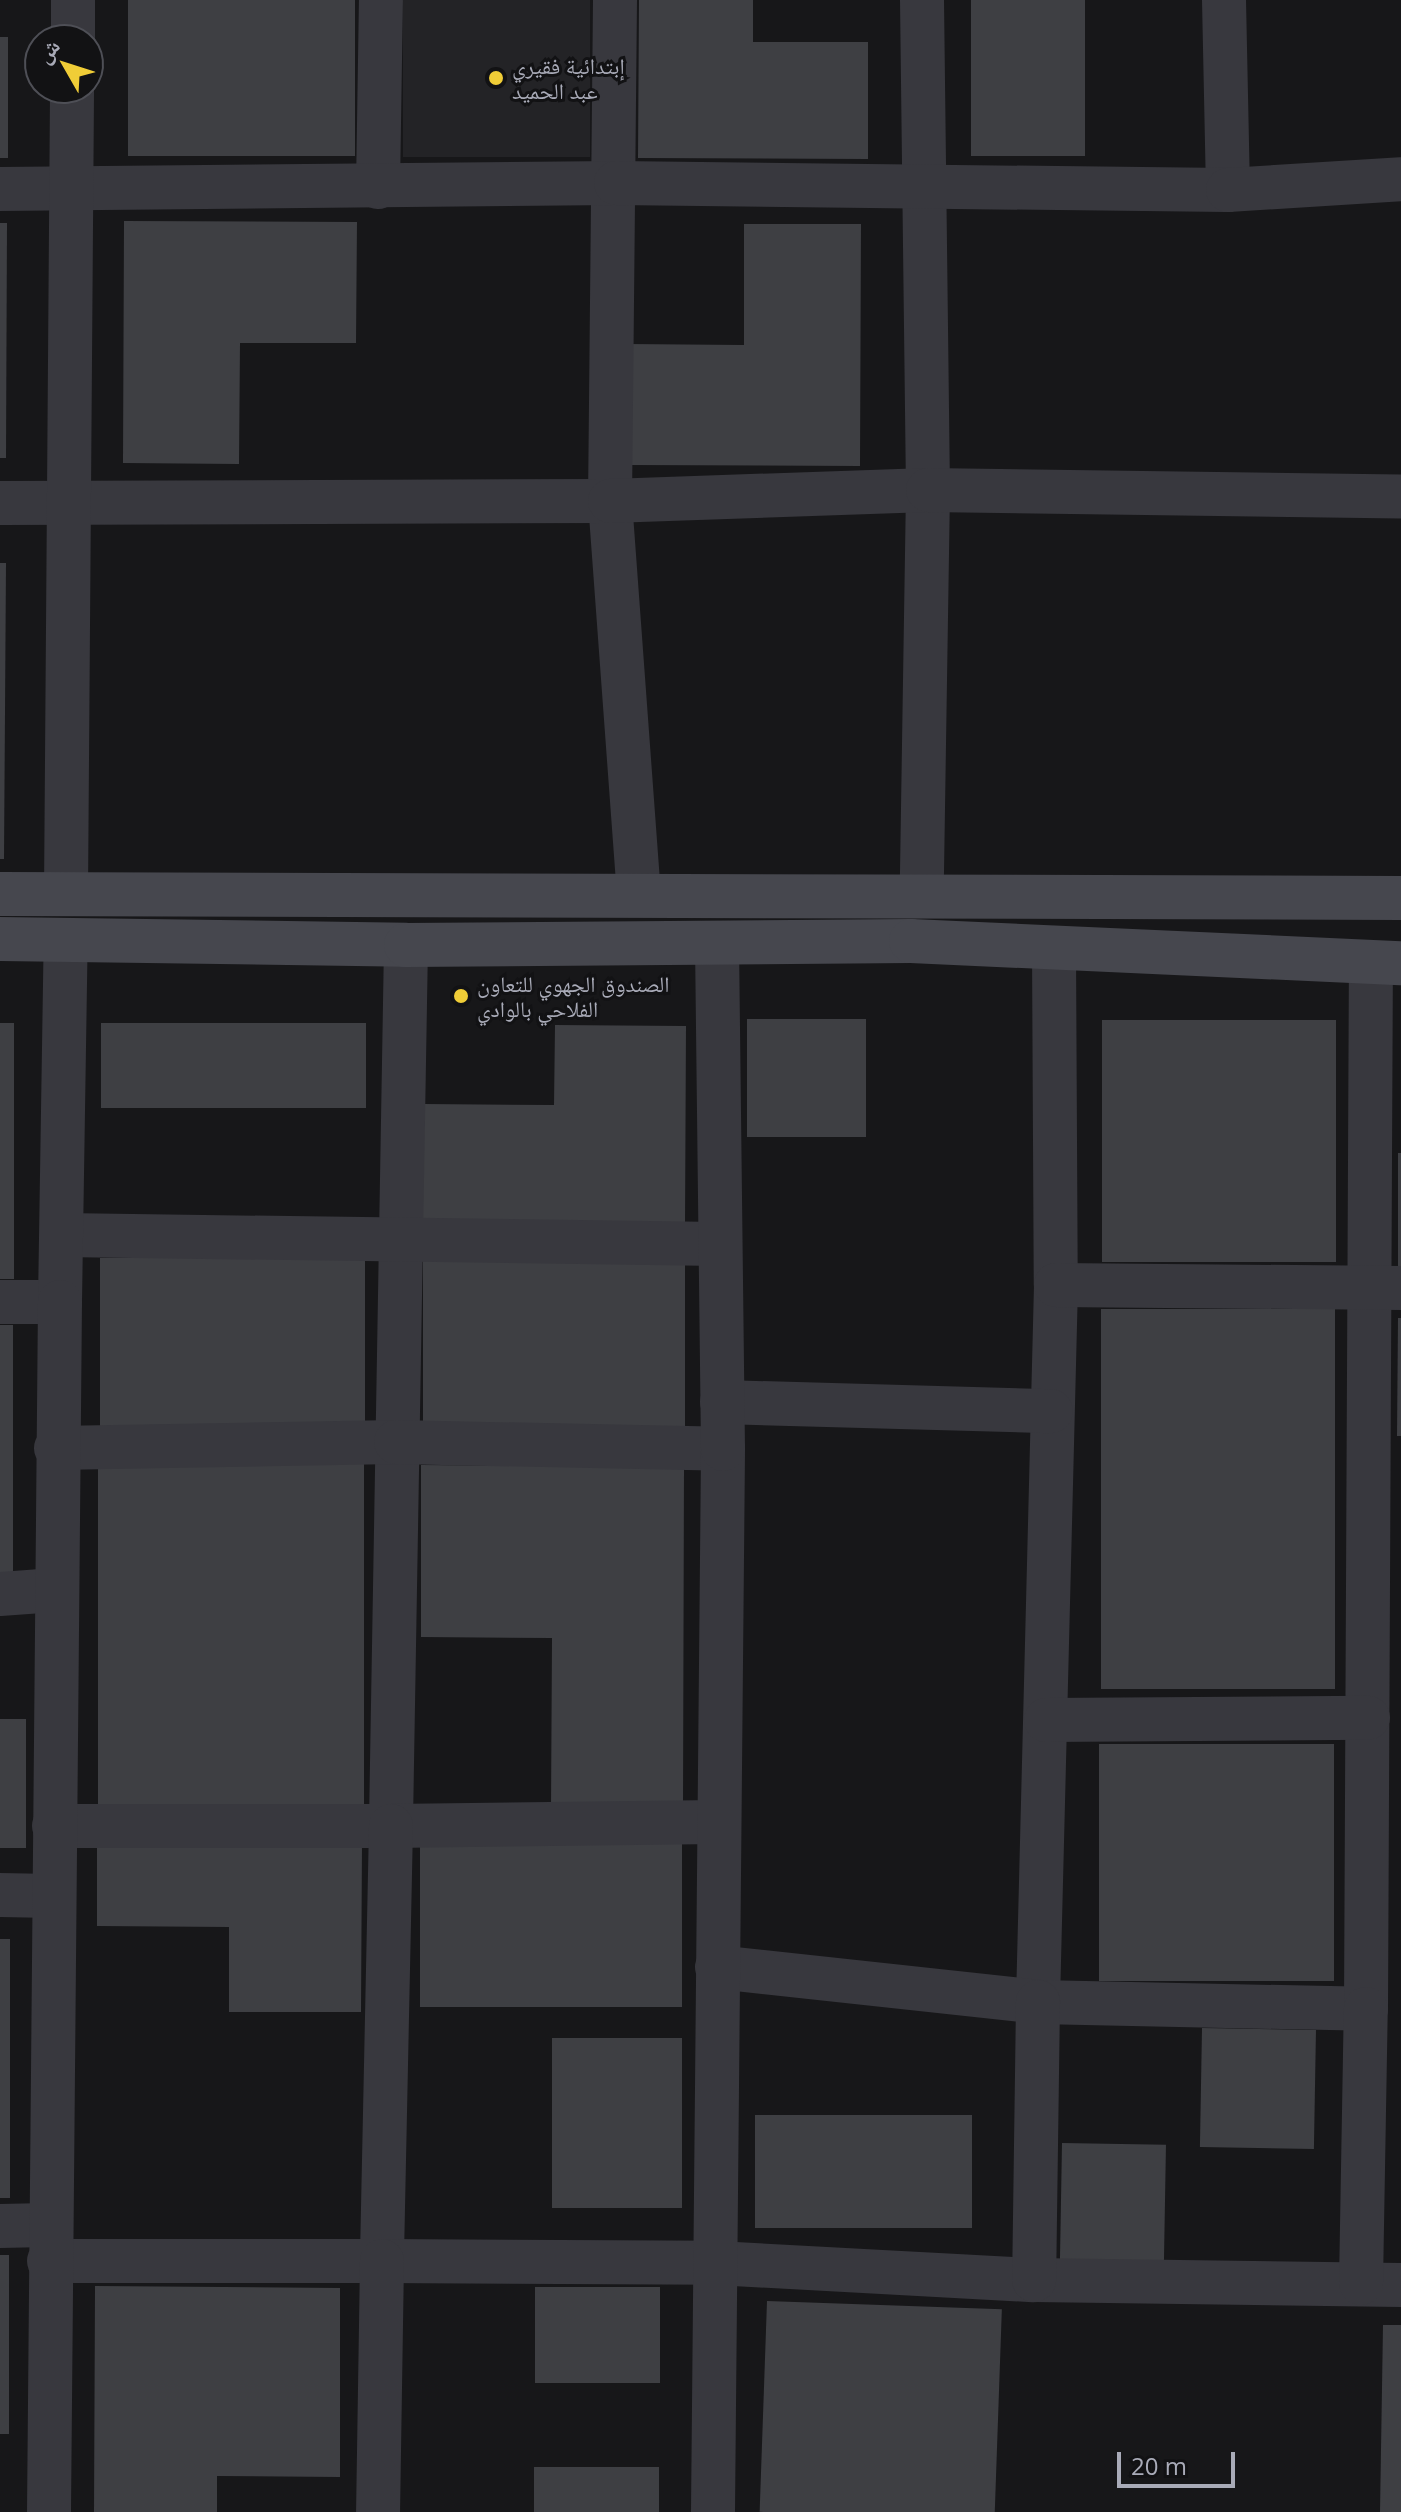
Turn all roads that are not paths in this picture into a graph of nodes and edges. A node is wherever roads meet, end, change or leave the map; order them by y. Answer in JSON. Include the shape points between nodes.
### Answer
{"nodes":[{"id":1,"x":73,"y":0,"type":"edge"},
{"id":2,"x":381,"y":0,"type":"edge"},
{"id":3,"x":615,"y":0,"type":"edge"},
{"id":4,"x":922,"y":0,"type":"edge"},
{"id":5,"x":1224,"y":0,"type":"edge"},
{"id":6,"x":73,"y":24,"type":"edge"},
{"id":7,"x":72,"y":104,"type":"edge"},
{"id":8,"x":1401,"y":179,"type":"edge"},
{"id":9,"x":616,"y":183,"type":"junction"},
{"id":10,"x":378,"y":187,"type":"junction"},
{"id":11,"x":0,"y":189,"type":"edge"},
{"id":12,"x":71,"y":189,"type":"junction"},
{"id":13,"x":1228,"y":190,"type":"junction"},
{"id":14,"x":923,"y":192,"type":"junction"},
{"id":15,"x":928,"y":490,"type":"junction"},
{"id":16,"x":1401,"y":497,"type":"edge"},
{"id":17,"x":610,"y":501,"type":"junction"},
{"id":18,"x":0,"y":503,"type":"edge"},
{"id":19,"x":65,"y":504,"type":"junction"},
{"id":20,"x":922,"y":892,"type":"junction"},
{"id":21,"x":66,"y":893,"type":"junction"},
{"id":22,"x":639,"y":893,"type":"junction"},
{"id":23,"x":0,"y":894,"type":"edge"},
{"id":24,"x":1401,"y":898,"type":"edge"},
{"id":25,"x":0,"y":939,"type":"edge"},
{"id":26,"x":66,"y":940,"type":"junction"},
{"id":27,"x":717,"y":944,"type":"junction"},
{"id":28,"x":406,"y":945,"type":"junction"},
{"id":29,"x":1054,"y":949,"type":"junction"},
{"id":30,"x":1386,"y":963,"type":"edge"},
{"id":31,"x":62,"y":1235,"type":"junction"},
{"id":32,"x":399,"y":1237,"type":"junction"},
{"id":33,"x":719,"y":1244,"type":"junction"},
{"id":34,"x":1056,"y":1285,"type":"junction"},
{"id":35,"x":1385,"y":1289,"type":"edge"},
{"id":36,"x":0,"y":1302,"type":"edge"},
{"id":37,"x":60,"y":1302,"type":"junction"},
{"id":38,"x":722,"y":1402,"type":"junction"},
{"id":39,"x":1051,"y":1411,"type":"junction"},
{"id":40,"x":396,"y":1442,"type":"junction"},
{"id":41,"x":56,"y":1448,"type":"junction"},
{"id":42,"x":723,"y":1449,"type":"junction"},
{"id":43,"x":55,"y":1590,"type":"junction"},
{"id":44,"x":0,"y":1594,"type":"edge"},
{"id":45,"x":1368,"y":1718,"type":"junction"},
{"id":46,"x":1046,"y":1720,"type":"junction"},
{"id":47,"x":718,"y":1822,"type":"junction"},
{"id":48,"x":54,"y":1826,"type":"junction"},
{"id":49,"x":391,"y":1826,"type":"junction"},
{"id":50,"x":0,"y":1895,"type":"edge"},
{"id":51,"x":52,"y":1896,"type":"junction"},
{"id":52,"x":717,"y":1967,"type":"junction"},
{"id":53,"x":1038,"y":2002,"type":"junction"},
{"id":54,"x":1366,"y":2009,"type":"junction"},
{"id":55,"x":0,"y":2226,"type":"edge"},
{"id":56,"x":48,"y":2243,"type":"junction"},
{"id":57,"x":382,"y":2261,"type":"junction"},
{"id":58,"x":716,"y":2263,"type":"junction"},
{"id":59,"x":1034,"y":2280,"type":"junction"},
{"id":60,"x":1381,"y":2284,"type":"edge"},
{"id":61,"x":49,"y":2512,"type":"edge"},
{"id":62,"x":378,"y":2512,"type":"edge"},
{"id":63,"x":713,"y":2512,"type":"edge"}],
"edges":[{"from":1,"to":6,"type":"street"},
{"from":2,"to":10,"type":"street"},
{"from":3,"to":9,"type":"street"},
{"from":4,"to":14,"type":"street"},
{"from":5,"to":13,"type":"street"},
{"from":7,"to":12,"type":"street"},
{"from":8,"to":13,"type":"street"},
{"from":9,"to":10,"type":"street"},
{"from":9,"to":14,"type":"street"},
{"from":9,"to":17,"type":"street"},
{"from":10,"to":12,"type":"street"},
{"from":11,"to":12,"type":"street"},
{"from":12,"to":19,"type":"street"},
{"from":13,"to":14,"type":"street"},
{"from":14,"to":15,"type":"street"},
{"from":15,"to":16,"type":"street"},
{"from":15,"to":17,"type":"street"},
{"from":15,"to":20,"type":"street"},
{"from":17,"to":19,"type":"street"},
{"from":17,"to":22,"type":"street"},
{"from":18,"to":19,"type":"street"},
{"from":19,"to":21,"type":"street"},
{"from":20,"to":22,"type":"main road"},
{"from":20,"to":24,"type":"main road"},
{"from":21,"to":22,"type":"main road"},
{"from":21,"to":23,"type":"main road"},
{"from":25,"to":26,"type":"main road"},
{"from":26,"to":28,"type":"main road"},
{"from":26,"to":31,"type":"street"},
{"from":27,"to":28,"type":"main road"},
{"from":27,"to":29,"type":"main road","via":[[911,941]]},
{"from":27,"to":33,"type":"street"},
{"from":28,"to":32,"type":"street"},
{"from":29,"to":30,"type":"main road"},
{"from":29,"to":34,"type":"street"},
{"from":30,"to":35,"type":"street"},
{"from":31,"to":32,"type":"street"},
{"from":31,"to":37,"type":"street"},
{"from":32,"to":33,"type":"street"},
{"from":32,"to":40,"type":"street"},
{"from":33,"to":38,"type":"street"},
{"from":34,"to":35,"type":"street"},
{"from":34,"to":39,"type":"street"},
{"from":35,"to":45,"type":"street"},
{"from":36,"to":37,"type":"street"},
{"from":37,"to":41,"type":"street"},
{"from":38,"to":39,"type":"street"},
{"from":38,"to":42,"type":"street"},
{"from":39,"to":46,"type":"street"},
{"from":40,"to":41,"type":"street"},
{"from":40,"to":42,"type":"street"},
{"from":40,"to":49,"type":"street"},
{"from":41,"to":43,"type":"street"},
{"from":42,"to":47,"type":"street"},
{"from":43,"to":44,"type":"street"},
{"from":43,"to":48,"type":"street"},
{"from":45,"to":46,"type":"street"},
{"from":45,"to":54,"type":"street"},
{"from":46,"to":53,"type":"street"},
{"from":47,"to":49,"type":"street"},
{"from":47,"to":52,"type":"street"},
{"from":48,"to":49,"type":"street"},
{"from":48,"to":51,"type":"street"},
{"from":49,"to":57,"type":"street"},
{"from":50,"to":51,"type":"street"},
{"from":51,"to":56,"type":"street"},
{"from":52,"to":53,"type":"street"},
{"from":52,"to":58,"type":"street"},
{"from":53,"to":54,"type":"street"},
{"from":53,"to":59,"type":"street"},
{"from":54,"to":60,"type":"street"},
{"from":55,"to":56,"type":"street"},
{"from":56,"to":57,"type":"street"},
{"from":56,"to":61,"type":"street"},
{"from":57,"to":58,"type":"street"},
{"from":57,"to":62,"type":"street"},
{"from":58,"to":59,"type":"street"},
{"from":58,"to":63,"type":"street"},
{"from":59,"to":60,"type":"street"}]}
